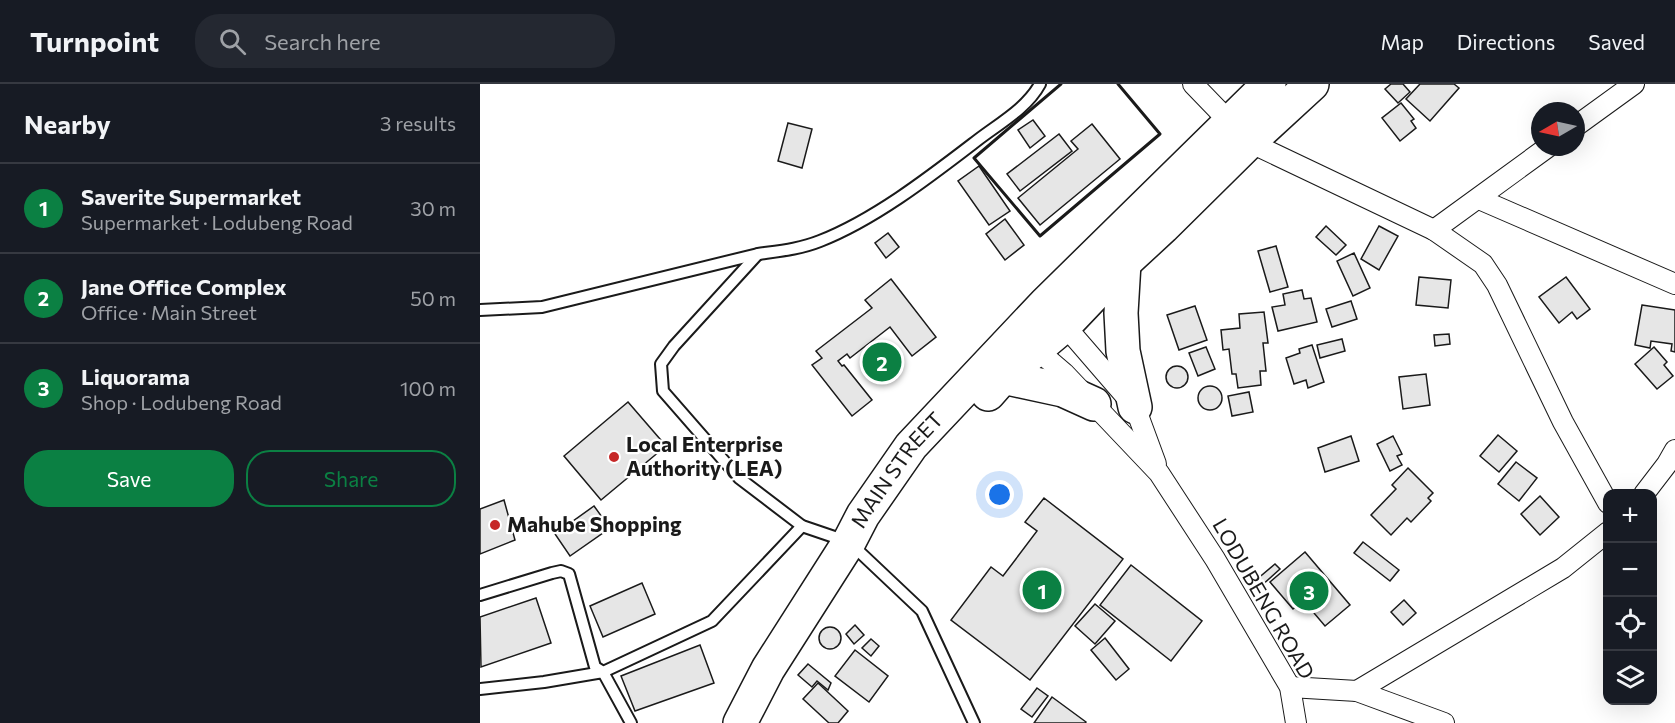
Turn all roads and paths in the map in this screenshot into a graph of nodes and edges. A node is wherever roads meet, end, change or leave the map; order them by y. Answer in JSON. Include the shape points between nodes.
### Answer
{"nodes":[{"id":1,"x":1040,"y":84,"type":"edge"},
{"id":2,"x":1193,"y":84,"type":"edge"},
{"id":3,"x":1269,"y":84,"type":"edge"},
{"id":4,"x":1312,"y":84,"type":"edge"},
{"id":5,"x":1634,"y":84,"type":"edge"},
{"id":6,"x":1585,"y":119,"type":"edge"},
{"id":7,"x":1239,"y":132,"type":"junction"},
{"id":8,"x":1536,"y":156,"type":"edge"},
{"id":9,"x":1479,"y":199,"type":"junction"},
{"id":10,"x":1434,"y":230,"type":"junction"},
{"id":11,"x":758,"y":254,"type":"junction"},
{"id":12,"x":1124,"y":263,"type":"junction"},
{"id":13,"x":1675,"y":284,"type":"edge"},
{"id":14,"x":480,"y":310,"type":"edge"},
{"id":15,"x":1055,"y":314,"type":"junction"},
{"id":16,"x":1029,"y":338,"type":"junction"},
{"id":17,"x":1003,"y":377,"type":"junction"},
{"id":18,"x":1094,"y":404,"type":"junction"},
{"id":19,"x":1135,"y":407,"type":"junction"},
{"id":20,"x":1675,"y":450,"type":"edge"},
{"id":21,"x":1160,"y":472,"type":"junction"},
{"id":22,"x":1648,"y":489,"type":"edge"},
{"id":23,"x":1603,"y":494,"type":"edge"},
{"id":24,"x":802,"y":526,"type":"junction"},
{"id":25,"x":856,"y":528,"type":"junction"},
{"id":26,"x":1603,"y":536,"type":"edge"},
{"id":27,"x":480,"y":595,"type":"edge"},
{"id":28,"x":603,"y":672,"type":"junction"},
{"id":29,"x":1290,"y":687,"type":"junction"},
{"id":30,"x":480,"y":689,"type":"edge"},
{"id":31,"x":1357,"y":691,"type":"junction"},
{"id":32,"x":631,"y":723,"type":"edge"},
{"id":33,"x":740,"y":723,"type":"edge"},
{"id":34,"x":974,"y":723,"type":"edge"},
{"id":35,"x":1296,"y":723,"type":"edge"},
{"id":36,"x":1444,"y":723,"type":"edge"}],
"edges":[{"from":1,"to":11,"type":"lane","via":[[1005,120],[880,210],[820,241]]},
{"from":2,"to":7,"type":"street"},
{"from":3,"to":7,"type":"highway","name":"MAIN STREET"},
{"from":4,"to":7,"type":"highway","name":"MAIN STREET"},
{"from":5,"to":6,"type":"street"},
{"from":7,"to":10,"type":"street"},
{"from":7,"to":12,"type":"highway","name":"MAIN STREET","via":[[1163,227]]},
{"from":7,"to":15,"type":"highway","name":"MAIN STREET"},
{"from":8,"to":9,"type":"street"},
{"from":9,"to":10,"type":"street"},
{"from":9,"to":13,"type":"street"},
{"from":10,"to":23,"type":"street","via":[[1488,271]]},
{"from":11,"to":14,"type":"lane","via":[[542,307]]},
{"from":11,"to":24,"type":"lane","via":[[661,364],[663,391],[739,478]]},
{"from":12,"to":15,"type":"highway","name":"MAIN STREET"},
{"from":12,"to":19,"type":"highway","via":[[1122,351]]},
{"from":15,"to":16,"type":"highway","name":"MAIN STREET"},
{"from":15,"to":19,"type":"street","name":"LODUBENG ROAD"},
{"from":16,"to":17,"type":"highway","name":"MAIN STREET"},
{"from":16,"to":18,"type":"street","name":"LODUBENG ROAD"},
{"from":16,"to":25,"type":"highway","name":"MAIN STREET","via":[[911,446]]},
{"from":17,"to":18,"type":"highway","via":[[1064,390]]},
{"from":17,"to":25,"type":"highway","name":"MAIN STREET","via":[[933,454]]},
{"from":18,"to":21,"type":"street","name":"LODUBENG ROAD"},
{"from":19,"to":21,"type":"street","name":"LODUBENG ROAD"},
{"from":20,"to":22,"type":"street"},
{"from":21,"to":29,"type":"street","name":"LODUBENG ROAD"},
{"from":24,"to":25,"type":"lane"},
{"from":24,"to":28,"type":"lane","via":[[712,621]]},
{"from":25,"to":33,"type":"highway","name":"MAIN STREET","via":[[768,669]]},
{"from":25,"to":34,"type":"lane","via":[[922,611]]},
{"from":26,"to":31,"type":"street","via":[[1563,568]]},
{"from":27,"to":28,"type":"lane","via":[[552,573],[569,574],[595,667]]},
{"from":28,"to":30,"type":"lane"},
{"from":28,"to":32,"type":"lane"},
{"from":29,"to":31,"type":"street"},
{"from":29,"to":35,"type":"street","name":"LODUBENG ROAD"},
{"from":31,"to":36,"type":"street"}]}
